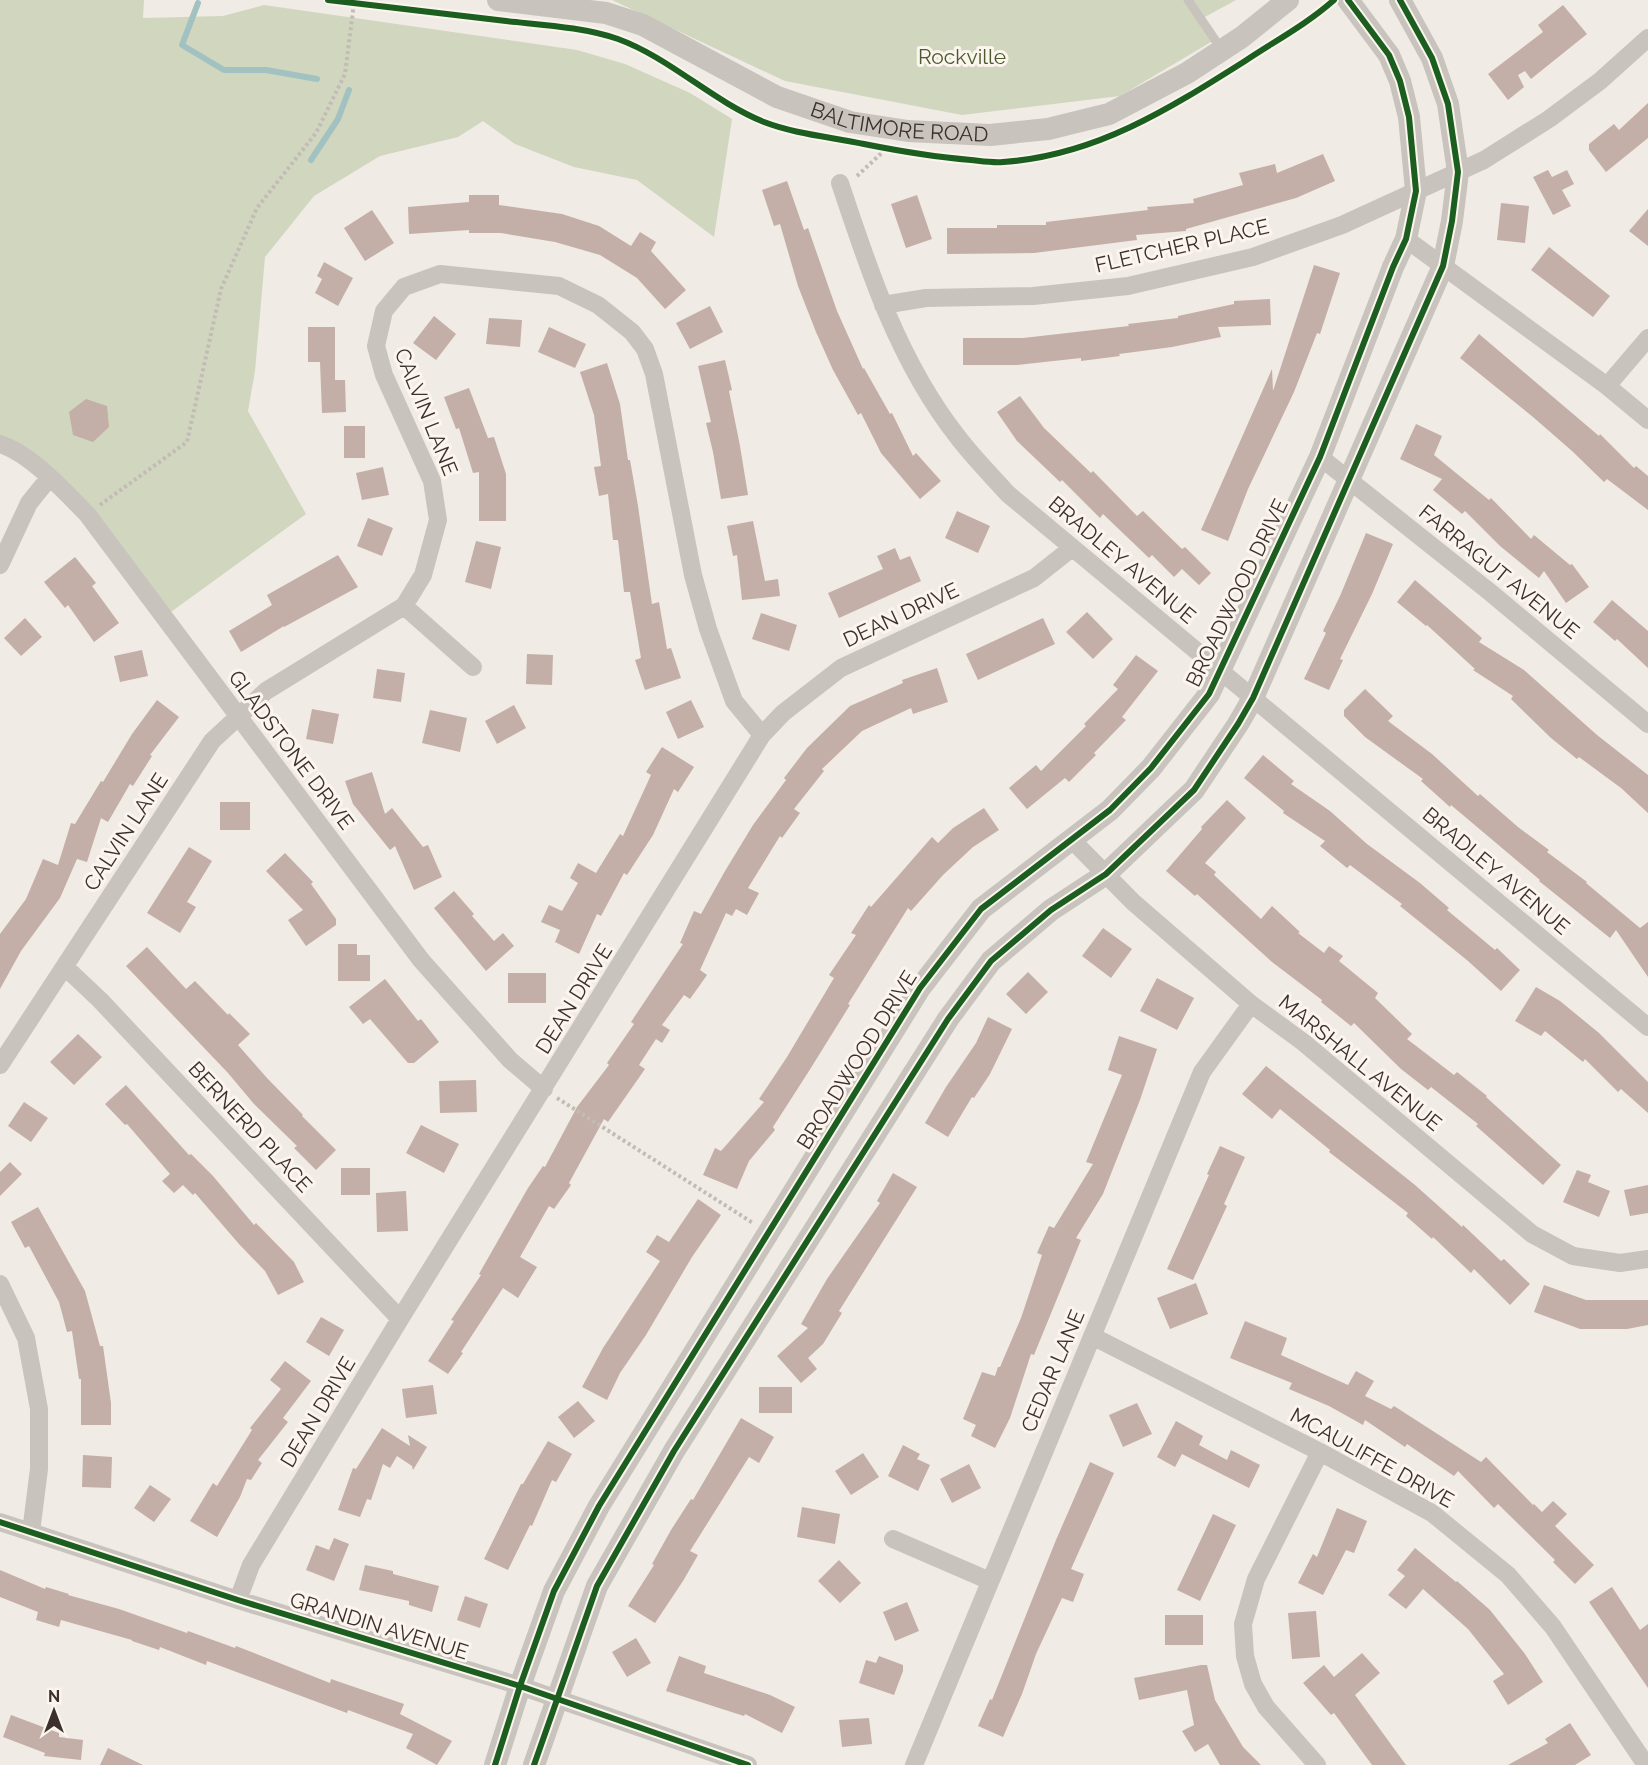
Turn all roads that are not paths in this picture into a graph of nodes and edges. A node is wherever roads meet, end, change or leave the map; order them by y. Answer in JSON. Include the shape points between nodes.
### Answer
{"nodes":[{"id":1,"x":498,"y":0,"type":"edge"},
{"id":2,"x":1188,"y":0,"type":"edge"},
{"id":3,"x":1288,"y":0,"type":"edge"},
{"id":4,"x":1348,"y":0,"type":"edge"},
{"id":5,"x":1400,"y":0,"type":"edge"},
{"id":6,"x":1648,"y":38,"type":"edge"},
{"id":7,"x":1222,"y":50,"type":"junction"},
{"id":8,"x":1458,"y":172,"type":"junction"},
{"id":9,"x":840,"y":183,"type":"road end"},
{"id":10,"x":1416,"y":191,"type":"junction"},
{"id":11,"x":1406,"y":239,"type":"junction"},
{"id":12,"x":1443,"y":266,"type":"junction"},
{"id":13,"x":884,"y":305,"type":"junction"},
{"id":14,"x":1648,"y":338,"type":"edge"},
{"id":15,"x":1607,"y":386,"type":"junction"},
{"id":16,"x":1648,"y":420,"type":"edge"},
{"id":17,"x":0,"y":444,"type":"edge"},
{"id":18,"x":1320,"y":457,"type":"junction"},
{"id":19,"x":50,"y":477,"type":"junction"},
{"id":20,"x":1348,"y":479,"type":"junction"},
{"id":21,"x":1072,"y":548,"type":"junction"},
{"id":22,"x":0,"y":565,"type":"edge"},
{"id":23,"x":404,"y":606,"type":"junction"},
{"id":24,"x":473,"y":667,"type":"dead end"},
{"id":25,"x":1220,"y":670,"type":"junction"},
{"id":26,"x":1253,"y":698,"type":"junction"},
{"id":27,"x":238,"y":717,"type":"junction"},
{"id":28,"x":1648,"y":724,"type":"edge"},
{"id":29,"x":762,"y":735,"type":"junction"},
{"id":30,"x":1072,"y":840,"type":"junction"},
{"id":31,"x":1106,"y":874,"type":"junction"},
{"id":32,"x":65,"y":968,"type":"junction"},
{"id":33,"x":1251,"y":1004,"type":"junction"},
{"id":34,"x":1648,"y":1027,"type":"edge"},
{"id":35,"x":0,"y":1065,"type":"edge"},
{"id":36,"x":544,"y":1089,"type":"junction"},
{"id":37,"x":1648,"y":1259,"type":"edge"},
{"id":38,"x":0,"y":1284,"type":"edge"},
{"id":39,"x":400,"y":1319,"type":"junction"},
{"id":40,"x":1092,"y":1336,"type":"junction"},
{"id":41,"x":1320,"y":1452,"type":"junction"},
{"id":42,"x":0,"y":1522,"type":"edge"},
{"id":43,"x":31,"y":1532,"type":"junction"},
{"id":44,"x":893,"y":1539,"type":"dead end"},
{"id":45,"x":990,"y":1581,"type":"junction"},
{"id":46,"x":238,"y":1600,"type":"junction"},
{"id":47,"x":520,"y":1686,"type":"junction"},
{"id":48,"x":556,"y":1698,"type":"junction"},
{"id":49,"x":495,"y":1765,"type":"edge"},
{"id":50,"x":534,"y":1765,"type":"edge"},
{"id":51,"x":748,"y":1765,"type":"edge"},
{"id":52,"x":914,"y":1765,"type":"edge"},
{"id":53,"x":1317,"y":1765,"type":"edge"},
{"id":54,"x":1646,"y":1765,"type":"edge"}],
"edges":[{"from":1,"to":7,"type":"street","name":"BALTIMORE ROAD","via":[[606,13],[643,25],[777,97],[850,122],[908,131],[990,135],[1048,129],[1109,114],[1188,73]]},
{"from":2,"to":7,"type":"lane"},
{"from":3,"to":7,"type":"street","name":"BALTIMORE ROAD"},
{"from":4,"to":10,"type":"street","name":"BROADWOOD DRIVE","via":[[1389,55],[1400,81],[1409,117]]},
{"from":5,"to":8,"type":"street","via":[[1432,58],[1448,104]]},
{"from":6,"to":8,"type":"street","name":"FLETCHER PLACE","via":[[1549,120]]},
{"from":8,"to":10,"type":"street","name":"FLETCHER PLACE"},
{"from":8,"to":12,"type":"street"},
{"from":9,"to":13,"type":"street","name":"BRADLEY AVENUE"},
{"from":10,"to":11,"type":"street","name":"BROADWOOD DRIVE"},
{"from":10,"to":13,"type":"street","name":"FLETCHER PLACE","via":[[1342,225],[1253,257],[1128,286],[1033,296],[926,298]]},
{"from":11,"to":12,"type":"street"},
{"from":11,"to":18,"type":"street","name":"BROADWOOD DRIVE"},
{"from":12,"to":15,"type":"street"},
{"from":12,"to":20,"type":"street"},
{"from":13,"to":21,"type":"street","name":"BRADLEY AVENUE","via":[[915,373],[956,435],[1008,494]]},
{"from":14,"to":15,"type":"street"},
{"from":15,"to":16,"type":"street"},
{"from":17,"to":19,"type":"street","name":"GLADSTONE DRIVE","via":[[11,447]]},
{"from":18,"to":20,"type":"street","name":"FARRAGUT AVENUE"},
{"from":18,"to":25,"type":"street","name":"BROADWOOD DRIVE"},
{"from":19,"to":22,"type":"street","via":[[29,503]]},
{"from":19,"to":27,"type":"street","name":"GLADSTONE DRIVE","via":[[87,514]]},
{"from":20,"to":26,"type":"street"},
{"from":20,"to":28,"type":"street","name":"FARRAGUT AVENUE"},
{"from":21,"to":25,"type":"street","name":"BRADLEY AVENUE"},
{"from":21,"to":29,"type":"street","name":"DEAN DRIVE","via":[[1035,578],[841,668],[783,713]]},
{"from":23,"to":24,"type":"street"},
{"from":23,"to":27,"type":"street","name":"CALVIN LANE","via":[[266,691]]},
{"from":23,"to":29,"type":"street","name":"CALVIN LANE","via":[[423,575],[438,520],[432,481],[384,375],[376,346],[384,311],[404,287],[440,274],[559,286],[598,305],[632,332],[645,349],[654,374],[693,575],[708,629],[734,700]]},
{"from":25,"to":26,"type":"street","name":"BRADLEY AVENUE"},
{"from":25,"to":30,"type":"street","name":"BROADWOOD DRIVE","via":[[1209,694],[1151,768],[1110,810]]},
{"from":26,"to":31,"type":"street","via":[[1194,790]]},
{"from":26,"to":34,"type":"street","name":"BRADLEY AVENUE"},
{"from":27,"to":32,"type":"street","name":"CALVIN LANE","via":[[212,741]]},
{"from":27,"to":36,"type":"street","name":"GLADSTONE DRIVE","via":[[421,960],[510,1060]]},
{"from":29,"to":36,"type":"street","name":"DEAN DRIVE"},
{"from":30,"to":31,"type":"street","name":"MARSHALL AVENUE"},
{"from":30,"to":47,"type":"street","name":"BROADWOOD DRIVE","via":[[981,909],[926,979],[599,1506],[554,1591]]},
{"from":31,"to":33,"type":"street","name":"MARSHALL AVENUE"},
{"from":31,"to":48,"type":"street","via":[[1051,910],[992,961],[948,1020],[674,1451],[597,1586]]},
{"from":32,"to":35,"type":"street","name":"CALVIN LANE"},
{"from":32,"to":39,"type":"street","name":"BERNERD PLACE","via":[[100,1000]]},
{"from":33,"to":37,"type":"street","name":"MARSHALL AVENUE","via":[[1303,1042],[1532,1234],[1573,1256],[1620,1263]]},
{"from":33,"to":40,"type":"street","name":"CEDAR LANE","via":[[1202,1072]]},
{"from":36,"to":39,"type":"street","name":"DEAN DRIVE"},
{"from":38,"to":43,"type":"street","via":[[26,1338],[39,1409],[39,1469]]},
{"from":39,"to":46,"type":"street","name":"DEAN DRIVE","via":[[251,1564]]},
{"from":40,"to":41,"type":"street","name":"MCAULIFFE DRIVE"},
{"from":40,"to":45,"type":"street","name":"CEDAR LANE"},
{"from":41,"to":53,"type":"street","via":[[1256,1579],[1244,1624],[1245,1656],[1253,1684],[1266,1707]]},
{"from":41,"to":54,"type":"street","name":"MCAULIFFE DRIVE","via":[[1432,1513],[1508,1575],[1553,1627]]},
{"from":42,"to":43,"type":"street","name":"GRANDIN AVENUE"},
{"from":43,"to":46,"type":"street","name":"GRANDIN AVENUE"},
{"from":44,"to":45,"type":"street"},
{"from":45,"to":52,"type":"street","name":"CEDAR LANE"},
{"from":46,"to":47,"type":"street","name":"GRANDIN AVENUE"},
{"from":47,"to":48,"type":"street","name":"GRANDIN AVENUE"},
{"from":47,"to":49,"type":"street","name":"BROADWOOD DRIVE"},
{"from":48,"to":50,"type":"street"},
{"from":48,"to":51,"type":"street","name":"GRANDIN AVENUE"}]}
